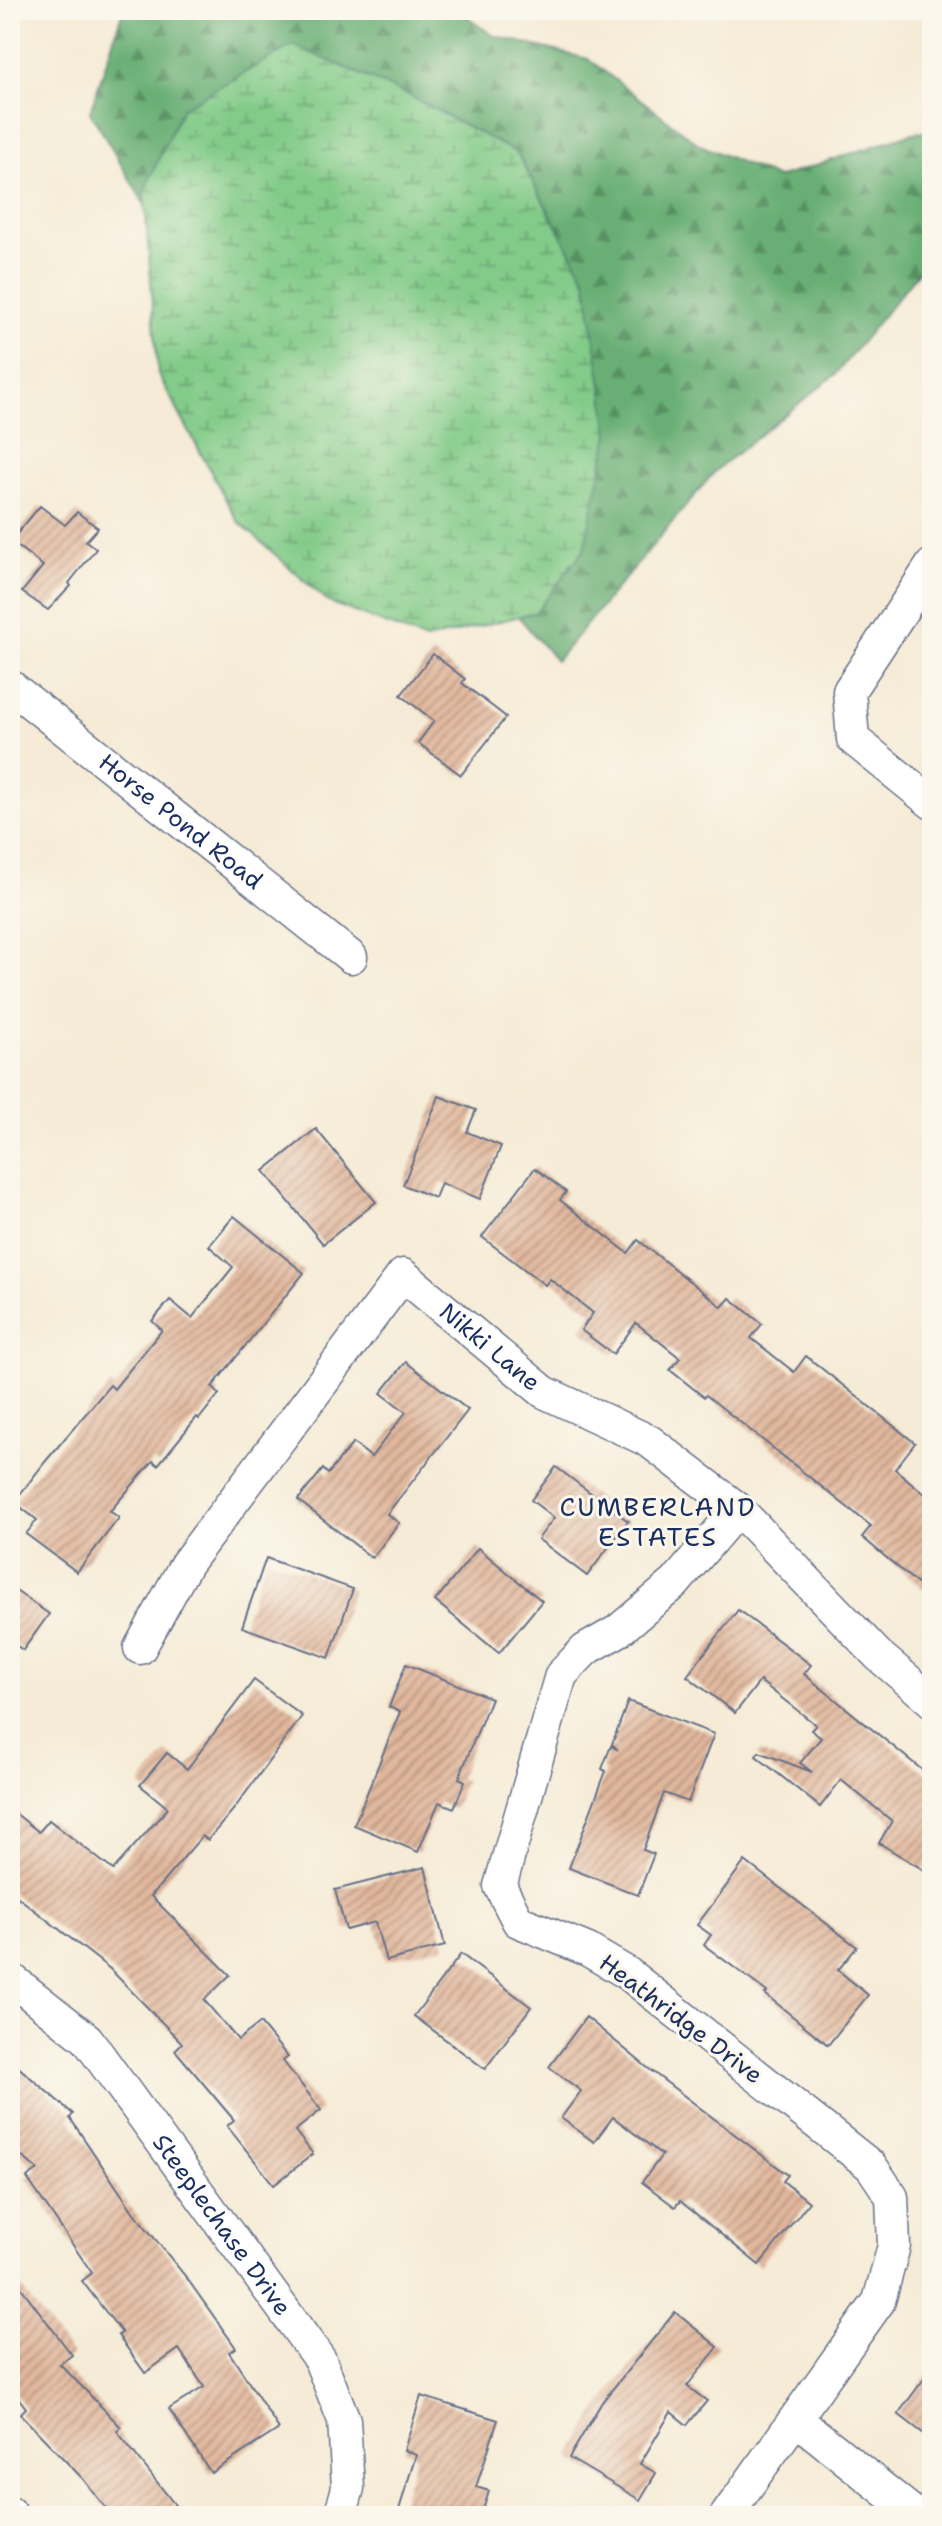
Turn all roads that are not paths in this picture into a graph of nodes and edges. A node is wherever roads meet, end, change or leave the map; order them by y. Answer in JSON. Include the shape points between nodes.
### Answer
{"nodes":[{"id":1,"x":932,"y":565,"type":"edge"},
{"id":2,"x":10,"y":686,"type":"edge"},
{"id":3,"x":932,"y":803,"type":"edge"},
{"id":4,"x":351,"y":957,"type":"dead end"},
{"id":5,"x":738,"y":1509,"type":"junction"},
{"id":6,"x":140,"y":1648,"type":"dead end"},
{"id":7,"x":932,"y":1701,"type":"edge"},
{"id":8,"x":10,"y":1978,"type":"edge"},
{"id":9,"x":796,"y":2419,"type":"junction"},
{"id":10,"x":340,"y":2516,"type":"edge"},
{"id":11,"x":726,"y":2516,"type":"edge"},
{"id":12,"x":917,"y":2516,"type":"edge"}],
"edges":[{"from":1,"to":3,"type":"street","via":[[849,691],[853,739]]},
{"from":2,"to":4,"type":"street","name":"Horse Pond Road"},
{"from":5,"to":6,"type":"street","name":"Nikki Lane","via":[[649,1441],[544,1392],[403,1275],[186,1564]]},
{"from":5,"to":7,"type":"street","name":"Nikki Lane","via":[[878,1655]]},
{"from":5,"to":9,"type":"street","name":"Heathridge Drive","via":[[675,1583],[618,1631],[585,1650],[561,1675],[500,1886],[518,1921],[627,1973],[871,2166],[892,2197],[894,2246],[879,2301]]},
{"from":8,"to":10,"type":"street","name":"Steeplechase Drive","via":[[87,2039],[320,2360],[344,2420],[348,2488]]},
{"from":9,"to":11,"type":"street","name":"Heathridge Drive"},
{"from":9,"to":12,"type":"street"}]}
